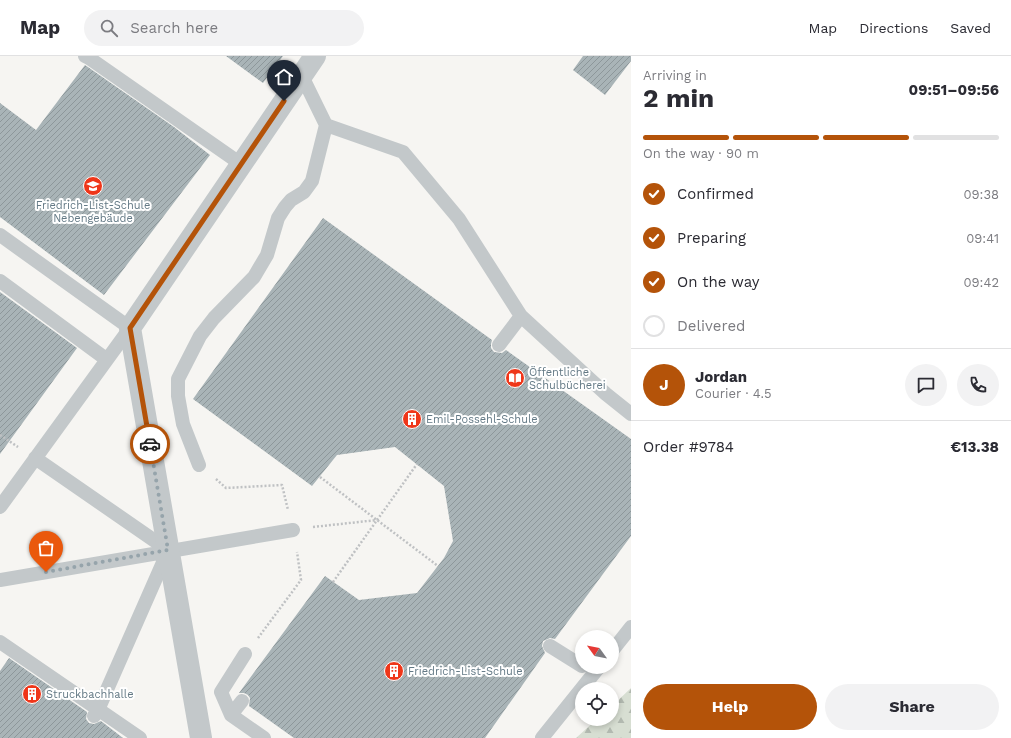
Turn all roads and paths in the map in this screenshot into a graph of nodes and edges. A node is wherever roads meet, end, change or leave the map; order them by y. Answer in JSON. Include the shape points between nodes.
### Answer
{"nodes":[{"id":1,"x":84,"y":56,"type":"edge"},
{"id":2,"x":315,"y":56,"type":"edge"},
{"id":3,"x":302,"y":76,"type":"junction"},
{"id":4,"x":326,"y":125,"type":"junction"},
{"id":5,"x":241,"y":164,"type":"junction"},
{"id":6,"x":0,"y":235,"type":"edge"},
{"id":7,"x":0,"y":281,"type":"edge"},
{"id":8,"x":521,"y":316,"type":"junction"},
{"id":9,"x":130,"y":328,"type":"junction"},
{"id":10,"x":499,"y":345,"type":"dead end"},
{"id":11,"x":106,"y":359,"type":"junction"},
{"id":12,"x":631,"y":414,"type":"edge"},
{"id":13,"x":35,"y":458,"type":"junction"},
{"id":14,"x":417,"y":464,"type":"dead end"},
{"id":15,"x":199,"y":465,"type":"dead end"},
{"id":16,"x":320,"y":477,"type":"dead end"},
{"id":17,"x":226,"y":488,"type":"dead end"},
{"id":18,"x":0,"y":507,"type":"edge"},
{"id":19,"x":377,"y":520,"type":"junction"},
{"id":20,"x":293,"y":530,"type":"junction"},
{"id":21,"x":168,"y":550,"type":"junction"},
{"id":22,"x":438,"y":566,"type":"dead end"},
{"id":23,"x":0,"y":580,"type":"edge"},
{"id":24,"x":333,"y":582,"type":"dead end"},
{"id":25,"x":268,"y":624,"type":"dead end"},
{"id":26,"x":631,"y":627,"type":"edge"},
{"id":27,"x":0,"y":642,"type":"edge"},
{"id":28,"x":619,"y":642,"type":"edge"},
{"id":29,"x":550,"y":646,"type":"dead end"},
{"id":30,"x":245,"y":654,"type":"dead end"},
{"id":31,"x":575,"y":660,"type":"edge"},
{"id":32,"x":585,"y":674,"type":"edge"},
{"id":33,"x":242,"y":701,"type":"dead end"},
{"id":34,"x":96,"y":713,"type":"junction"},
{"id":35,"x":231,"y":715,"type":"junction"},
{"id":36,"x":140,"y":738,"type":"edge"},
{"id":37,"x":201,"y":738,"type":"edge"},
{"id":38,"x":264,"y":738,"type":"edge"},
{"id":39,"x":542,"y":738,"type":"edge"}],
"edges":[{"from":1,"to":5,"type":"lane"},
{"from":2,"to":3,"type":"street"},
{"from":3,"to":4,"type":"lane"},
{"from":3,"to":5,"type":"street"},
{"from":4,"to":8,"type":"lane","via":[[403,152],[459,219]]},
{"from":4,"to":15,"type":"lane","via":[[312,180],[304,192],[291,200],[278,218],[267,254],[254,277],[200,336],[178,379],[183,424]]},
{"from":5,"to":9,"type":"street"},
{"from":6,"to":9,"type":"lane"},
{"from":7,"to":11,"type":"lane"},
{"from":8,"to":10,"type":"lane"},
{"from":8,"to":12,"type":"lane"},
{"from":9,"to":11,"type":"lane"},
{"from":9,"to":21,"type":"street"},
{"from":11,"to":13,"type":"lane"},
{"from":13,"to":18,"type":"lane"},
{"from":13,"to":21,"type":"lane"},
{"from":14,"to":19,"type":"path"},
{"from":16,"to":19,"type":"path"},
{"from":17,"to":20,"type":"path","via":[[282,485]]},
{"from":19,"to":20,"type":"path"},
{"from":19,"to":22,"type":"path"},
{"from":19,"to":24,"type":"path"},
{"from":20,"to":21,"type":"lane"},
{"from":20,"to":25,"type":"path","via":[[301,580]]},
{"from":21,"to":23,"type":"lane"},
{"from":21,"to":34,"type":"lane"},
{"from":21,"to":37,"type":"street"},
{"from":26,"to":28,"type":"lane"},
{"from":27,"to":34,"type":"lane"},
{"from":29,"to":31,"type":"lane"},
{"from":30,"to":35,"type":"lane","via":[[221,692]]},
{"from":32,"to":39,"type":"lane"},
{"from":33,"to":35,"type":"lane"},
{"from":34,"to":36,"type":"lane"},
{"from":35,"to":38,"type":"lane"}]}
